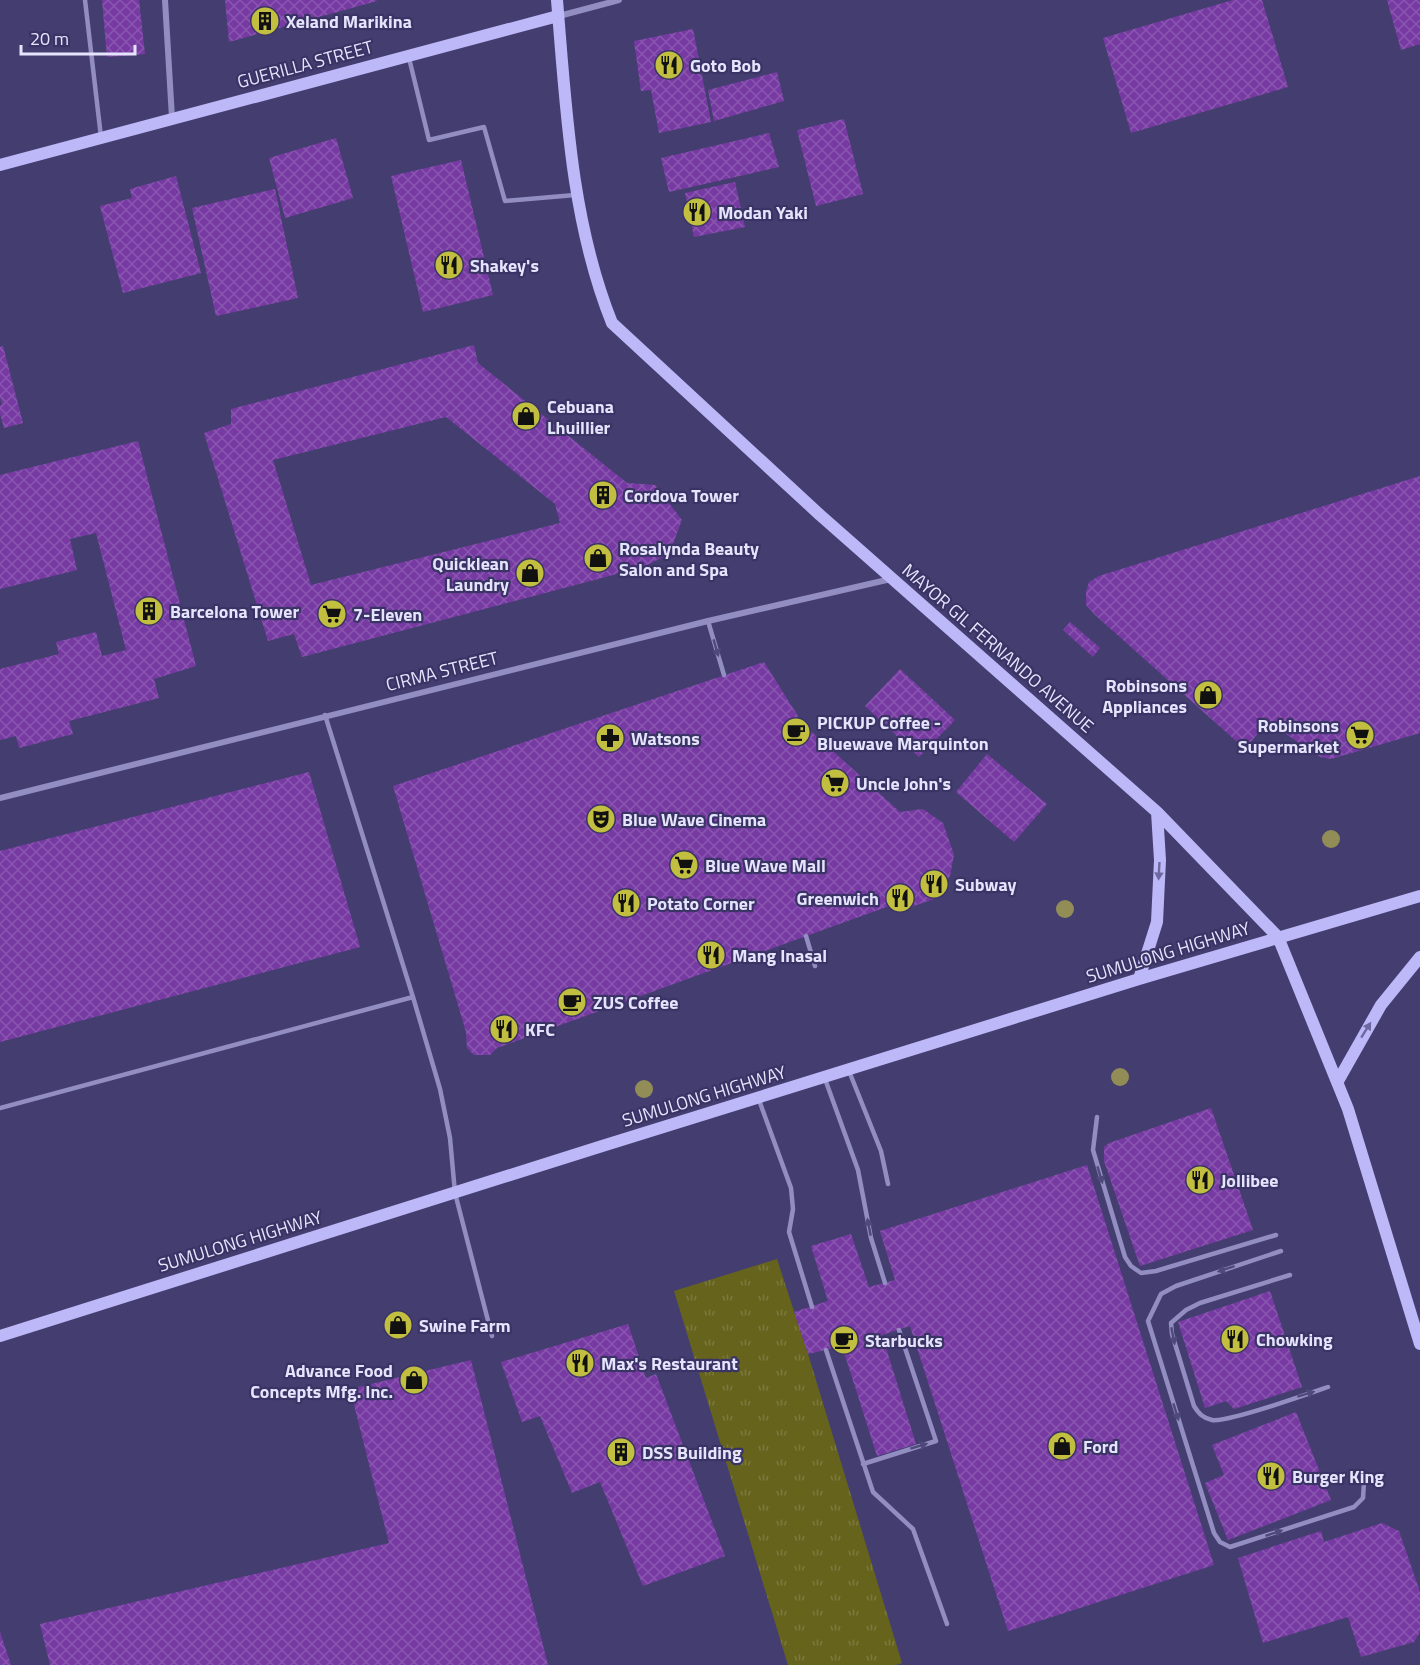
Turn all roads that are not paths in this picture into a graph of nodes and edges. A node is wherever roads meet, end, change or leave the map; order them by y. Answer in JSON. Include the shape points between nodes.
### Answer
{"nodes":[{"id":1,"x":85,"y":0,"type":"edge"},
{"id":2,"x":165,"y":0,"type":"edge"},
{"id":3,"x":557,"y":0,"type":"edge"},
{"id":4,"x":620,"y":0,"type":"edge"},
{"id":5,"x":558,"y":16,"type":"junction"},
{"id":6,"x":408,"y":56,"type":"junction"},
{"id":7,"x":172,"y":118,"type":"junction"},
{"id":8,"x":101,"y":137,"type":"junction"},
{"id":9,"x":0,"y":165,"type":"edge"},
{"id":10,"x":577,"y":195,"type":"junction"},
{"id":11,"x":892,"y":579,"type":"junction"},
{"id":12,"x":708,"y":621,"type":"junction"},
{"id":13,"x":724,"y":675,"type":"dead end"},
{"id":14,"x":325,"y":715,"type":"junction"},
{"id":15,"x":0,"y":798,"type":"edge"},
{"id":16,"x":1157,"y":812,"type":"junction"},
{"id":17,"x":1420,"y":896,"type":"edge"},
{"id":18,"x":806,"y":936,"type":"dead end"},
{"id":19,"x":1278,"y":937,"type":"junction"},
{"id":20,"x":1420,"y":957,"type":"edge"},
{"id":21,"x":815,"y":966,"type":"dead end"},
{"id":22,"x":1139,"y":979,"type":"junction"},
{"id":23,"x":413,"y":997,"type":"junction"},
{"id":24,"x":849,"y":1070,"type":"junction"},
{"id":25,"x":824,"y":1078,"type":"junction"},
{"id":26,"x":1338,"y":1081,"type":"junction"},
{"id":27,"x":758,"y":1097,"type":"junction"},
{"id":28,"x":0,"y":1108,"type":"edge"},
{"id":29,"x":1097,"y":1117,"type":"dead end"},
{"id":30,"x":888,"y":1184,"type":"dead end"},
{"id":31,"x":455,"y":1193,"type":"junction"},
{"id":32,"x":1276,"y":1235,"type":"dead end"},
{"id":33,"x":1281,"y":1251,"type":"dead end"},
{"id":34,"x":1290,"y":1275,"type":"dead end"},
{"id":35,"x":885,"y":1283,"type":"dead end"},
{"id":36,"x":812,"y":1307,"type":"dead end"},
{"id":37,"x":899,"y":1330,"type":"dead end"},
{"id":38,"x":0,"y":1336,"type":"edge"},
{"id":39,"x":492,"y":1336,"type":"dead end"},
{"id":40,"x":1420,"y":1344,"type":"edge"},
{"id":41,"x":826,"y":1350,"type":"dead end"},
{"id":42,"x":1328,"y":1387,"type":"dead end"},
{"id":43,"x":863,"y":1464,"type":"junction"},
{"id":44,"x":1364,"y":1482,"type":"dead end"},
{"id":45,"x":947,"y":1624,"type":"dead end"}],
"edges":[{"from":1,"to":8,"type":"lane"},
{"from":2,"to":7,"type":"street"},
{"from":3,"to":5,"type":"main road","name":"MAYOR GIL FERNANDO AVENUE"},
{"from":4,"to":5,"type":"street","name":"GUERILLA STREET"},
{"from":5,"to":6,"type":"main road","name":"GUERILLA STREET"},
{"from":5,"to":10,"type":"main road","name":"MAYOR GIL FERNANDO AVENUE"},
{"from":6,"to":7,"type":"main road","name":"GUERILLA STREET"},
{"from":6,"to":10,"type":"lane","via":[[429,140],[484,127],[505,201]]},
{"from":7,"to":8,"type":"main road","name":"GUERILLA STREET"},
{"from":8,"to":9,"type":"main road","name":"GUERILLA STREET"},
{"from":10,"to":11,"type":"main road","name":"MAYOR GIL FERNANDO AVENUE","via":[[597,286],[612,323]]},
{"from":11,"to":12,"type":"street","name":"CIRMA STREET"},
{"from":11,"to":16,"type":"main road","name":"MAYOR GIL FERNANDO AVENUE"},
{"from":12,"to":13,"type":"lane","one_way":true},
{"from":12,"to":14,"type":"street","name":"CIRMA STREET"},
{"from":14,"to":15,"type":"street","name":"CIRMA STREET"},
{"from":14,"to":23,"type":"lane"},
{"from":16,"to":19,"type":"main road","name":"MAYOR GIL FERNANDO AVENUE"},
{"from":16,"to":22,"type":"main road","one_way":true,"via":[[1157,922]]},
{"from":17,"to":19,"type":"main road","name":"SUMULONG HIGHWAY"},
{"from":18,"to":21,"type":"lane"},
{"from":19,"to":22,"type":"main road","name":"SUMULONG HIGHWAY"},
{"from":19,"to":26,"type":"main road","name":"MAYOR GIL FERNANDO AVENUE"},
{"from":26,"to":20,"type":"main road","one_way":true,"via":[[1381,1005]]},
{"from":22,"to":24,"type":"main road","name":"SUMULONG HIGHWAY"},
{"from":23,"to":28,"type":"lane"},
{"from":23,"to":31,"type":"lane","via":[[440,1089]]},
{"from":24,"to":25,"type":"main road","name":"SUMULONG HIGHWAY"},
{"from":24,"to":30,"type":"lane","via":[[880,1151]]},
{"from":25,"to":27,"type":"main road","name":"SUMULONG HIGHWAY"},
{"from":35,"to":25,"type":"lane","one_way":true,"via":[[871,1238],[858,1170]]},
{"from":26,"to":40,"type":"main road","name":"MAYOR GIL FERNANDO AVENUE"},
{"from":27,"to":31,"type":"main road","name":"SUMULONG HIGHWAY"},
{"from":27,"to":36,"type":"lane","via":[[791,1188],[789,1232]]},
{"from":29,"to":32,"type":"lane","one_way":true,"via":[[1093,1150],[1131,1266],[1142,1273],[1156,1271]]},
{"from":31,"to":38,"type":"main road","name":"SUMULONG HIGHWAY"},
{"from":31,"to":39,"type":"lane"},
{"from":33,"to":44,"type":"lane","one_way":true,"via":[[1176,1286],[1161,1294],[1148,1321],[1214,1533],[1230,1547],[1354,1507],[1363,1498]]},
{"from":34,"to":42,"type":"lane","one_way":true,"via":[[1200,1303],[1171,1323],[1194,1406],[1200,1415],[1213,1420]]},
{"from":43,"to":37,"type":"lane","one_way":true,"via":[[936,1441]]},
{"from":41,"to":43,"type":"lane"},
{"from":43,"to":45,"type":"lane","via":[[873,1492],[913,1529]]}]}
